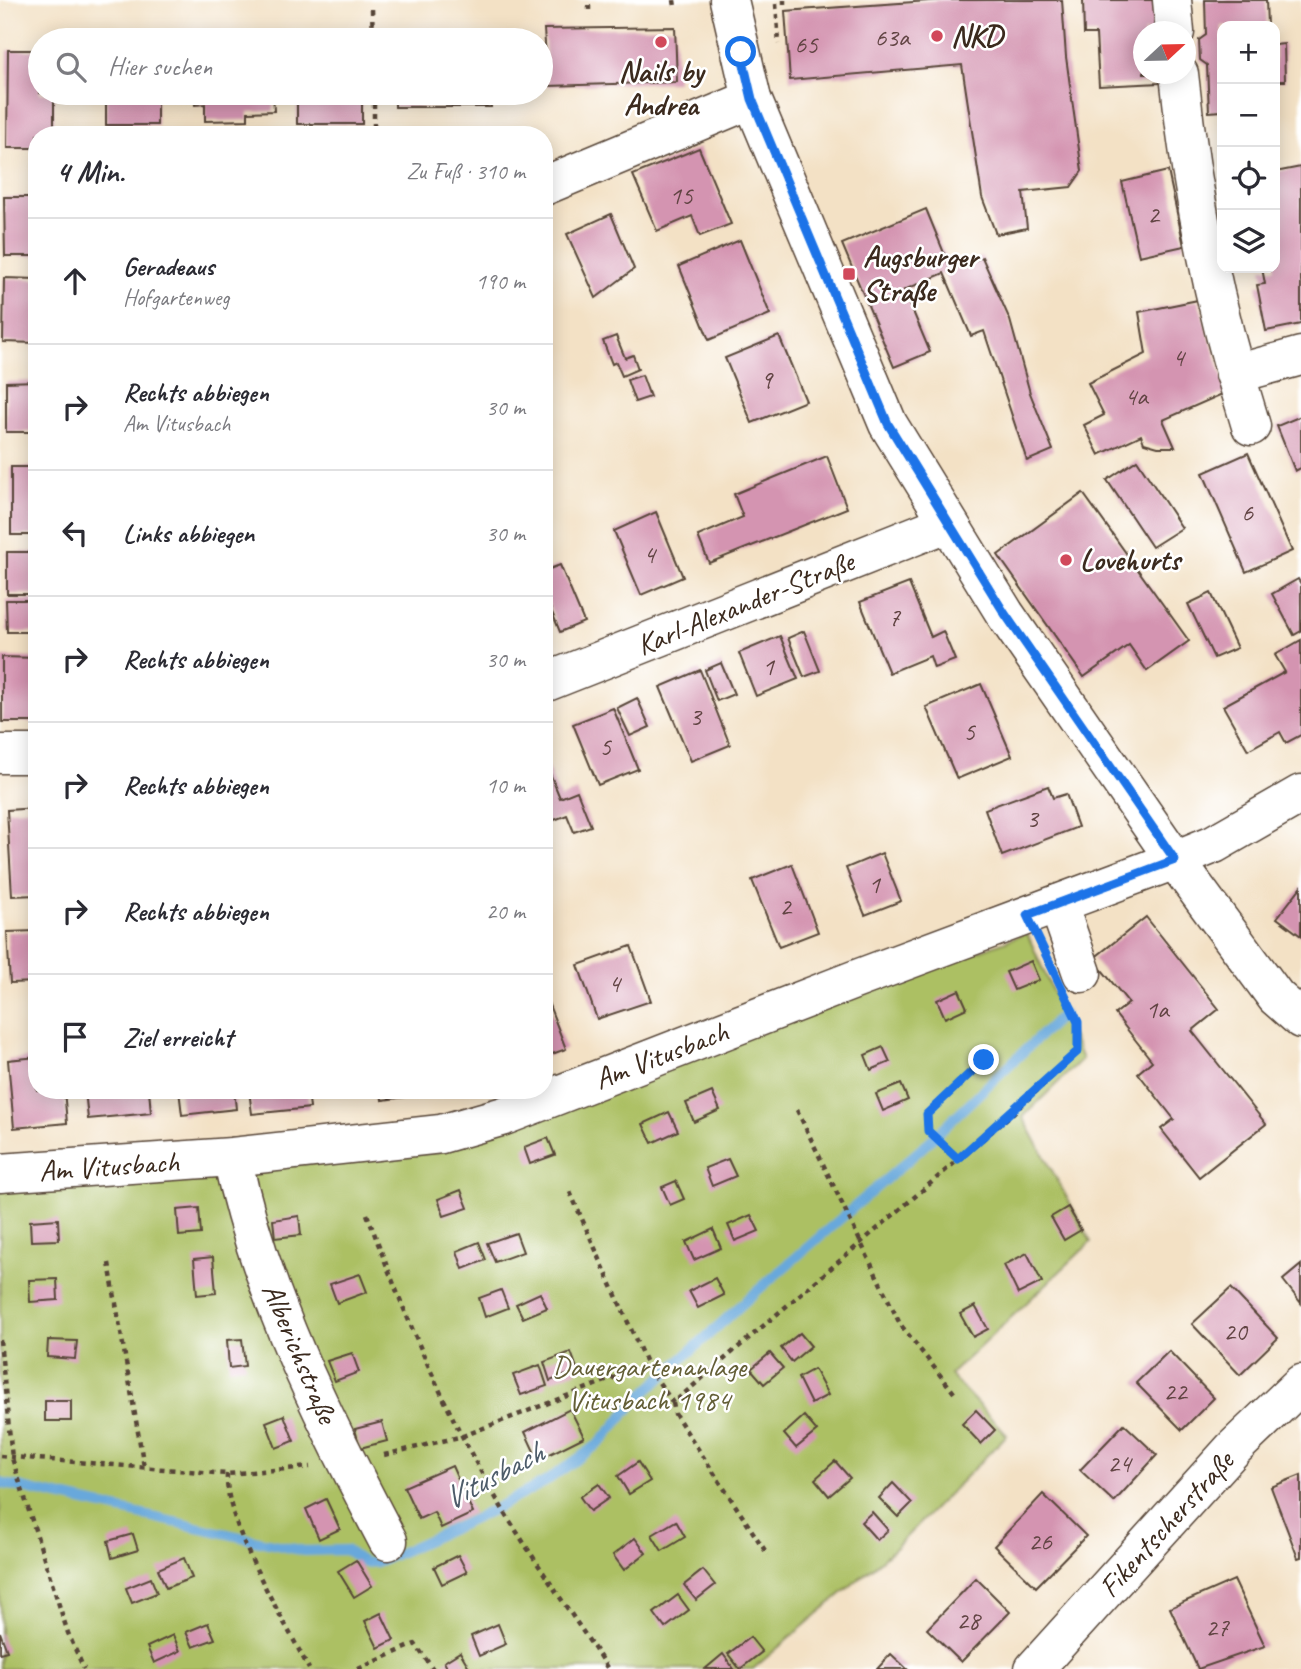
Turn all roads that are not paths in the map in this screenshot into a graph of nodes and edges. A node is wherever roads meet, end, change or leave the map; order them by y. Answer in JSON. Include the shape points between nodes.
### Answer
{"nodes":[{"id":1,"x":729,"y":0,"type":"edge"},
{"id":2,"x":1172,"y":0,"type":"edge"},
{"id":3,"x":1174,"y":21,"type":"edge"},
{"id":4,"x":1181,"y":84,"type":"edge"},
{"id":5,"x":752,"y":99,"type":"junction"},
{"id":6,"x":553,"y":182,"type":"edge"},
{"id":7,"x":1301,"y":356,"type":"edge"},
{"id":8,"x":1235,"y":374,"type":"junction"},
{"id":9,"x":1251,"y":426,"type":"dead end"},
{"id":10,"x":947,"y":523,"type":"junction"},
{"id":11,"x":553,"y":679,"type":"edge"},
{"id":12,"x":0,"y":754,"type":"edge"},
{"id":13,"x":28,"y":754,"type":"edge"},
{"id":14,"x":1301,"y":794,"type":"edge"},
{"id":15,"x":1175,"y":860,"type":"junction"},
{"id":16,"x":1058,"y":904,"type":"junction"},
{"id":17,"x":1074,"y":986,"type":"road end"},
{"id":18,"x":1301,"y":1019,"type":"edge"},
{"id":19,"x":553,"y":1097,"type":"edge"},
{"id":20,"x":548,"y":1099,"type":"edge"},
{"id":21,"x":232,"y":1157,"type":"junction"},
{"id":22,"x":0,"y":1173,"type":"edge"},
{"id":23,"x":1301,"y":1384,"type":"edge"},
{"id":24,"x":388,"y":1541,"type":"dead end"},
{"id":25,"x":1034,"y":1669,"type":"edge"}],
"edges":[{"from":1,"to":5,"type":"street"},
{"from":2,"to":3,"type":"street"},
{"from":4,"to":8,"type":"street","via":[[1210,279]]},
{"from":5,"to":6,"type":"street"},
{"from":5,"to":10,"type":"street","via":[[888,424]]},
{"from":7,"to":8,"type":"street"},
{"from":8,"to":9,"type":"street"},
{"from":10,"to":11,"type":"street","name":"Karl-Alexander-Straße"},
{"from":10,"to":15,"type":"street"},
{"from":12,"to":13,"type":"street"},
{"from":14,"to":15,"type":"street","name":"Am Vitusbach","via":[[1214,844]]},
{"from":15,"to":16,"type":"street","name":"Am Vitusbach"},
{"from":15,"to":18,"type":"street","via":[[1276,997]]},
{"from":16,"to":17,"type":"street"},
{"from":16,"to":19,"type":"street","name":"Am Vitusbach"},
{"from":20,"to":21,"type":"street","name":"Am Vitusbach","via":[[441,1134]]},
{"from":21,"to":22,"type":"street","name":"Am Vitusbach"},
{"from":21,"to":24,"type":"street","name":"Alberichstraße","via":[[241,1203],[278,1308]]},
{"from":23,"to":25,"type":"street","name":"Fikentscherstraße","via":[[1233,1449]]}]}
